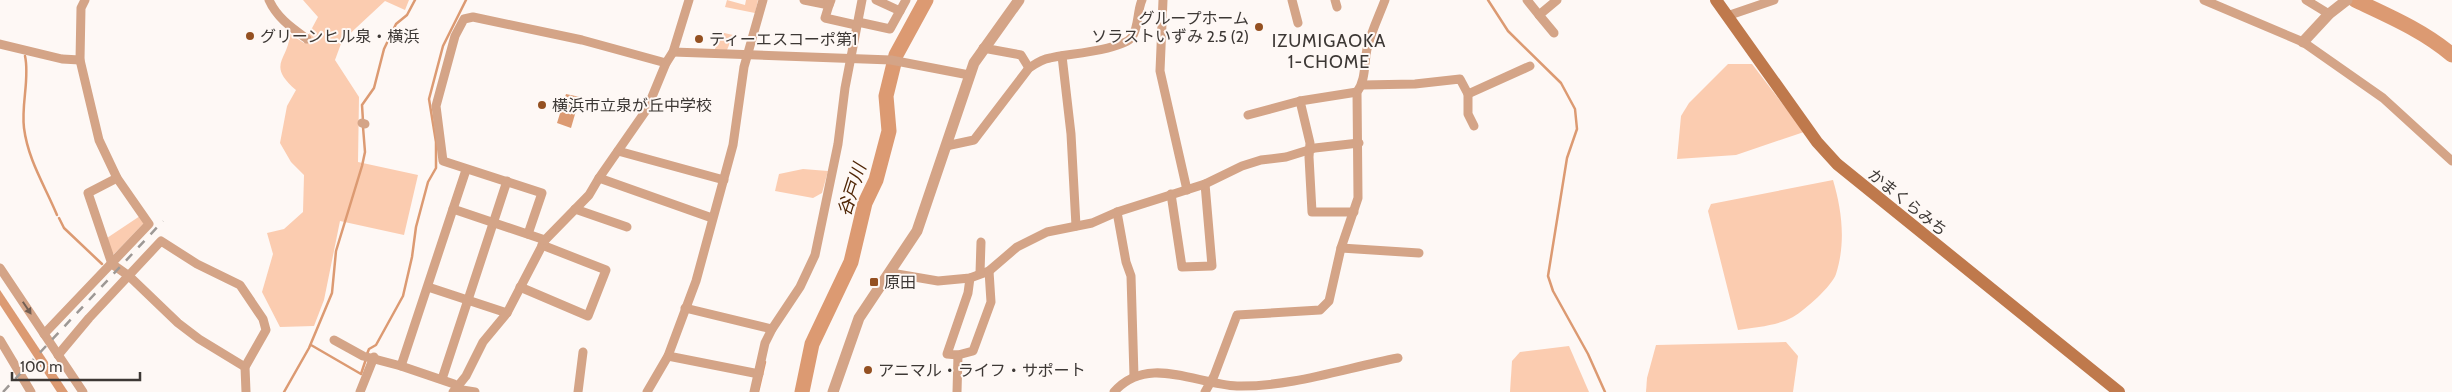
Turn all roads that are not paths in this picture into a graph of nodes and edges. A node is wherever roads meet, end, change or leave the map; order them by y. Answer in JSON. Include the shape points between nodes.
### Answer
{"nodes":[{"id":1,"x":85,"y":0,"type":"edge"},
{"id":2,"x":269,"y":0,"type":"edge"},
{"id":3,"x":689,"y":0,"type":"edge"},
{"id":4,"x":762,"y":0,"type":"edge"},
{"id":5,"x":804,"y":0,"type":"edge"},
{"id":6,"x":862,"y":0,"type":"edge"},
{"id":7,"x":876,"y":0,"type":"edge"},
{"id":8,"x":906,"y":0,"type":"edge"},
{"id":9,"x":1019,"y":0,"type":"edge"},
{"id":10,"x":1142,"y":0,"type":"edge"},
{"id":11,"x":1163,"y":0,"type":"edge"},
{"id":12,"x":1292,"y":0,"type":"edge"},
{"id":13,"x":1385,"y":0,"type":"edge"},
{"id":14,"x":1393,"y":0,"type":"edge"},
{"id":15,"x":1528,"y":0,"type":"edge"},
{"id":16,"x":1557,"y":0,"type":"edge"},
{"id":17,"x":1716,"y":0,"type":"edge"},
{"id":18,"x":1774,"y":0,"type":"edge"},
{"id":19,"x":2204,"y":0,"type":"edge"},
{"id":20,"x":2306,"y":0,"type":"edge"},
{"id":21,"x":2346,"y":0,"type":"edge"},
{"id":22,"x":830,"y":2,"type":"edge"},
{"id":23,"x":900,"y":11,"type":"junction"},
{"id":24,"x":2329,"y":14,"type":"junction"},
{"id":25,"x":1539,"y":15,"type":"junction"},
{"id":26,"x":1727,"y":16,"type":"junction"},
{"id":27,"x":857,"y":23,"type":"junction"},
{"id":28,"x":1298,"y":23,"type":"dead end"},
{"id":29,"x":1554,"y":33,"type":"dead end"},
{"id":30,"x":307,"y":39,"type":"dead end"},
{"id":31,"x":2303,"y":42,"type":"junction"},
{"id":32,"x":0,"y":44,"type":"edge"},
{"id":33,"x":984,"y":48,"type":"junction"},
{"id":34,"x":672,"y":52,"type":"junction"},
{"id":35,"x":748,"y":55,"type":"junction"},
{"id":36,"x":1062,"y":56,"type":"junction"},
{"id":37,"x":80,"y":60,"type":"junction"},
{"id":38,"x":851,"y":60,"type":"junction"},
{"id":39,"x":666,"y":63,"type":"junction"},
{"id":40,"x":1530,"y":66,"type":"dead end"},
{"id":41,"x":1029,"y":68,"type":"junction"},
{"id":42,"x":969,"y":75,"type":"junction"},
{"id":43,"x":1360,"y":88,"type":"junction"},
{"id":44,"x":1468,"y":94,"type":"junction"},
{"id":45,"x":1300,"y":101,"type":"junction"},
{"id":46,"x":1248,"y":115,"type":"dead end"},
{"id":47,"x":1474,"y":126,"type":"dead end"},
{"id":48,"x":1358,"y":143,"type":"junction"},
{"id":49,"x":946,"y":146,"type":"junction"},
{"id":50,"x":1310,"y":149,"type":"junction"},
{"id":51,"x":618,"y":151,"type":"junction"},
{"id":52,"x":2452,"y":161,"type":"edge"},
{"id":53,"x":466,"y":170,"type":"junction"},
{"id":54,"x":117,"y":178,"type":"junction"},
{"id":55,"x":599,"y":178,"type":"junction"},
{"id":56,"x":724,"y":180,"type":"junction"},
{"id":57,"x":507,"y":181,"type":"junction"},
{"id":58,"x":1205,"y":184,"type":"junction"},
{"id":59,"x":1187,"y":190,"type":"junction"},
{"id":60,"x":1171,"y":194,"type":"junction"},
{"id":61,"x":452,"y":209,"type":"junction"},
{"id":62,"x":575,"y":209,"type":"junction"},
{"id":63,"x":1117,"y":212,"type":"junction"},
{"id":64,"x":1354,"y":212,"type":"junction"},
{"id":65,"x":712,"y":218,"type":"junction"},
{"id":66,"x":493,"y":223,"type":"junction"},
{"id":67,"x":1076,"y":226,"type":"junction"},
{"id":68,"x":627,"y":227,"type":"dead end"},
{"id":69,"x":528,"y":234,"type":"junction"},
{"id":70,"x":981,"y":242,"type":"dead end"},
{"id":71,"x":544,"y":243,"type":"junction"},
{"id":72,"x":1340,"y":248,"type":"junction"},
{"id":73,"x":1418,"y":253,"type":"dead end"},
{"id":74,"x":112,"y":264,"type":"junction"},
{"id":75,"x":0,"y":268,"type":"edge"},
{"id":76,"x":984,"y":272,"type":"junction"},
{"id":77,"x":891,"y":273,"type":"junction"},
{"id":78,"x":128,"y":276,"type":"junction"},
{"id":79,"x":970,"y":278,"type":"junction"},
{"id":80,"x":428,"y":287,"type":"junction"},
{"id":81,"x":520,"y":287,"type":"junction"},
{"id":82,"x":468,"y":300,"type":"junction"},
{"id":83,"x":685,"y":308,"type":"junction"},
{"id":84,"x":507,"y":313,"type":"junction"},
{"id":85,"x":772,"y":329,"type":"junction"},
{"id":86,"x":44,"y":334,"type":"junction"},
{"id":87,"x":0,"y":340,"type":"edge"},
{"id":88,"x":334,"y":340,"type":"dead end"},
{"id":89,"x":583,"y":352,"type":"dead end"},
{"id":90,"x":58,"y":355,"type":"junction"},
{"id":91,"x":958,"y":355,"type":"junction"},
{"id":92,"x":668,"y":356,"type":"junction"},
{"id":93,"x":374,"y":358,"type":"junction"},
{"id":94,"x":1398,"y":358,"type":"dead end"},
{"id":95,"x":401,"y":366,"type":"junction"},
{"id":96,"x":246,"y":367,"type":"junction"},
{"id":97,"x":759,"y":374,"type":"junction"},
{"id":98,"x":1134,"y":376,"type":"junction"},
{"id":99,"x":442,"y":379,"type":"junction"},
{"id":100,"x":1210,"y":381,"type":"junction"},
{"id":101,"x":454,"y":391,"type":"edge"},
{"id":102,"x":31,"y":392,"type":"edge"},
{"id":103,"x":83,"y":392,"type":"edge"},
{"id":104,"x":246,"y":392,"type":"edge"},
{"id":105,"x":360,"y":392,"type":"edge"},
{"id":106,"x":475,"y":392,"type":"edge"},
{"id":107,"x":578,"y":392,"type":"edge"},
{"id":108,"x":647,"y":392,"type":"edge"},
{"id":109,"x":754,"y":392,"type":"edge"},
{"id":110,"x":833,"y":392,"type":"edge"},
{"id":111,"x":957,"y":392,"type":"edge"},
{"id":112,"x":1114,"y":392,"type":"edge"},
{"id":113,"x":1205,"y":392,"type":"edge"},
{"id":114,"x":2119,"y":392,"type":"edge"}],
"edges":[{"from":1,"to":37,"type":"street","via":[[81,8]]},
{"from":2,"to":30,"type":"street","via":[[285,22]]},
{"from":3,"to":34,"type":"street"},
{"from":4,"to":35,"type":"street"},
{"from":5,"to":22,"type":"street"},
{"from":6,"to":27,"type":"street"},
{"from":7,"to":23,"type":"street"},
{"from":8,"to":23,"type":"street"},
{"from":9,"to":33,"type":"street"},
{"from":10,"to":36,"type":"street","via":[[1134,34],[1129,41]]},
{"from":11,"to":59,"type":"street","via":[[1160,71]]},
{"from":12,"to":28,"type":"street"},
{"from":13,"to":14,"type":"street"},
{"from":13,"to":43,"type":"street","via":[[1369,42]]},
{"from":15,"to":25,"type":"street"},
{"from":16,"to":25,"type":"street"},
{"from":17,"to":26,"type":"main road","name":"かまくらみち"},
{"from":18,"to":26,"type":"street"},
{"from":19,"to":31,"type":"street"},
{"from":20,"to":24,"type":"street"},
{"from":21,"to":24,"type":"street"},
{"from":22,"to":27,"type":"street","via":[[826,18]]},
{"from":23,"to":27,"type":"street","via":[[890,29]]},
{"from":24,"to":31,"type":"street"},
{"from":25,"to":29,"type":"street"},
{"from":26,"to":114,"type":"main road","name":"かまくらみち","via":[[1817,142],[1837,164]]},
{"from":27,"to":38,"type":"street"},
{"from":31,"to":52,"type":"street","via":[[2383,98]]},
{"from":32,"to":37,"type":"street","via":[[62,59]]},
{"from":33,"to":41,"type":"street","via":[[1020,55]]},
{"from":33,"to":42,"type":"street"},
{"from":34,"to":35,"type":"street"},
{"from":34,"to":39,"type":"street"},
{"from":35,"to":38,"type":"street"},
{"from":35,"to":56,"type":"street"},
{"from":36,"to":41,"type":"street","via":[[1048,58]]},
{"from":36,"to":67,"type":"street","via":[[1071,134]]},
{"from":37,"to":54,"type":"street","via":[[99,140]]},
{"from":38,"to":42,"type":"street","via":[[891,60]]},
{"from":38,"to":85,"type":"street","via":[[815,255],[800,287]]},
{"from":39,"to":51,"type":"street","via":[[647,110]]},
{"from":39,"to":53,"type":"street","via":[[582,40],[473,17],[464,19],[455,36],[436,106],[443,161]]},
{"from":40,"to":44,"type":"street"},
{"from":41,"to":49,"type":"street","via":[[974,140]]},
{"from":42,"to":49,"type":"street"},
{"from":43,"to":44,"type":"street","via":[[1460,79]]},
{"from":43,"to":45,"type":"street"},
{"from":43,"to":48,"type":"street"},
{"from":44,"to":47,"type":"street","via":[[1468,114]]},
{"from":45,"to":46,"type":"street"},
{"from":45,"to":50,"type":"street"},
{"from":48,"to":50,"type":"street"},
{"from":48,"to":64,"type":"street","via":[[1358,198]]},
{"from":49,"to":77,"type":"street","via":[[917,231]]},
{"from":50,"to":58,"type":"street","via":[[1242,166]]},
{"from":50,"to":64,"type":"street","via":[[1312,212]]},
{"from":51,"to":55,"type":"street"},
{"from":51,"to":56,"type":"street"},
{"from":53,"to":57,"type":"street"},
{"from":53,"to":61,"type":"street"},
{"from":54,"to":74,"type":"street","via":[[88,193]]},
{"from":54,"to":74,"type":"street","via":[[149,224]]},
{"from":55,"to":62,"type":"street","via":[[590,195]]},
{"from":55,"to":65,"type":"street"},
{"from":56,"to":65,"type":"street"},
{"from":57,"to":66,"type":"street"},
{"from":57,"to":69,"type":"street","via":[[542,193]]},
{"from":58,"to":59,"type":"street"},
{"from":58,"to":60,"type":"street","via":[[1212,266],[1182,267]]},
{"from":59,"to":60,"type":"street"},
{"from":60,"to":63,"type":"street"},
{"from":61,"to":66,"type":"street"},
{"from":61,"to":80,"type":"street"},
{"from":62,"to":68,"type":"street"},
{"from":62,"to":71,"type":"street"},
{"from":63,"to":67,"type":"street"},
{"from":63,"to":98,"type":"street","via":[[1131,276]]},
{"from":64,"to":72,"type":"street"},
{"from":65,"to":83,"type":"street","via":[[696,281]]},
{"from":66,"to":69,"type":"street"},
{"from":66,"to":82,"type":"street"},
{"from":67,"to":76,"type":"street","via":[[1029,238]]},
{"from":69,"to":71,"type":"street"},
{"from":70,"to":76,"type":"street"},
{"from":71,"to":81,"type":"street"},
{"from":71,"to":81,"type":"street","via":[[606,270],[588,316]]},
{"from":72,"to":73,"type":"street"},
{"from":72,"to":100,"type":"street","via":[[1336,276],[1326,306],[1320,310],[1237,315]]},
{"from":74,"to":78,"type":"street"},
{"from":74,"to":86,"type":"street"},
{"from":75,"to":86,"type":"street","one_way":true},
{"from":76,"to":79,"type":"street"},
{"from":76,"to":91,"type":"street","via":[[991,302],[973,351]]},
{"from":77,"to":79,"type":"street","via":[[938,281]]},
{"from":77,"to":110,"type":"street","via":[[859,318]]},
{"from":78,"to":90,"type":"street"},
{"from":78,"to":96,"type":"street","via":[[199,340]]},
{"from":78,"to":96,"type":"street","via":[[161,241],[197,264],[240,285],[266,330]]},
{"from":79,"to":91,"type":"street","via":[[947,354]]},
{"from":80,"to":82,"type":"street"},
{"from":80,"to":95,"type":"street"},
{"from":81,"to":84,"type":"street"},
{"from":82,"to":84,"type":"street"},
{"from":82,"to":99,"type":"street"},
{"from":83,"to":85,"type":"street"},
{"from":83,"to":92,"type":"street"},
{"from":84,"to":101,"type":"street","via":[[483,342],[466,376]]},
{"from":85,"to":97,"type":"street","via":[[765,343]]},
{"from":86,"to":90,"type":"street"},
{"from":87,"to":102,"type":"street"},
{"from":88,"to":93,"type":"street","via":[[363,356]]},
{"from":89,"to":107,"type":"street"},
{"from":90,"to":103,"type":"street"},
{"from":91,"to":111,"type":"street"},
{"from":92,"to":97,"type":"street"},
{"from":92,"to":108,"type":"street"},
{"from":93,"to":95,"type":"street"},
{"from":93,"to":105,"type":"street"},
{"from":94,"to":100,"type":"street","via":[[1279,382],[1235,386]]},
{"from":95,"to":99,"type":"street"},
{"from":96,"to":104,"type":"street"},
{"from":97,"to":109,"type":"street"},
{"from":98,"to":100,"type":"street","via":[[1164,373]]},
{"from":98,"to":112,"type":"street","via":[[1123,381]]},
{"from":99,"to":101,"type":"street","via":[[454,384]]},
{"from":100,"to":113,"type":"street"},
{"from":101,"to":106,"type":"street"}]}
